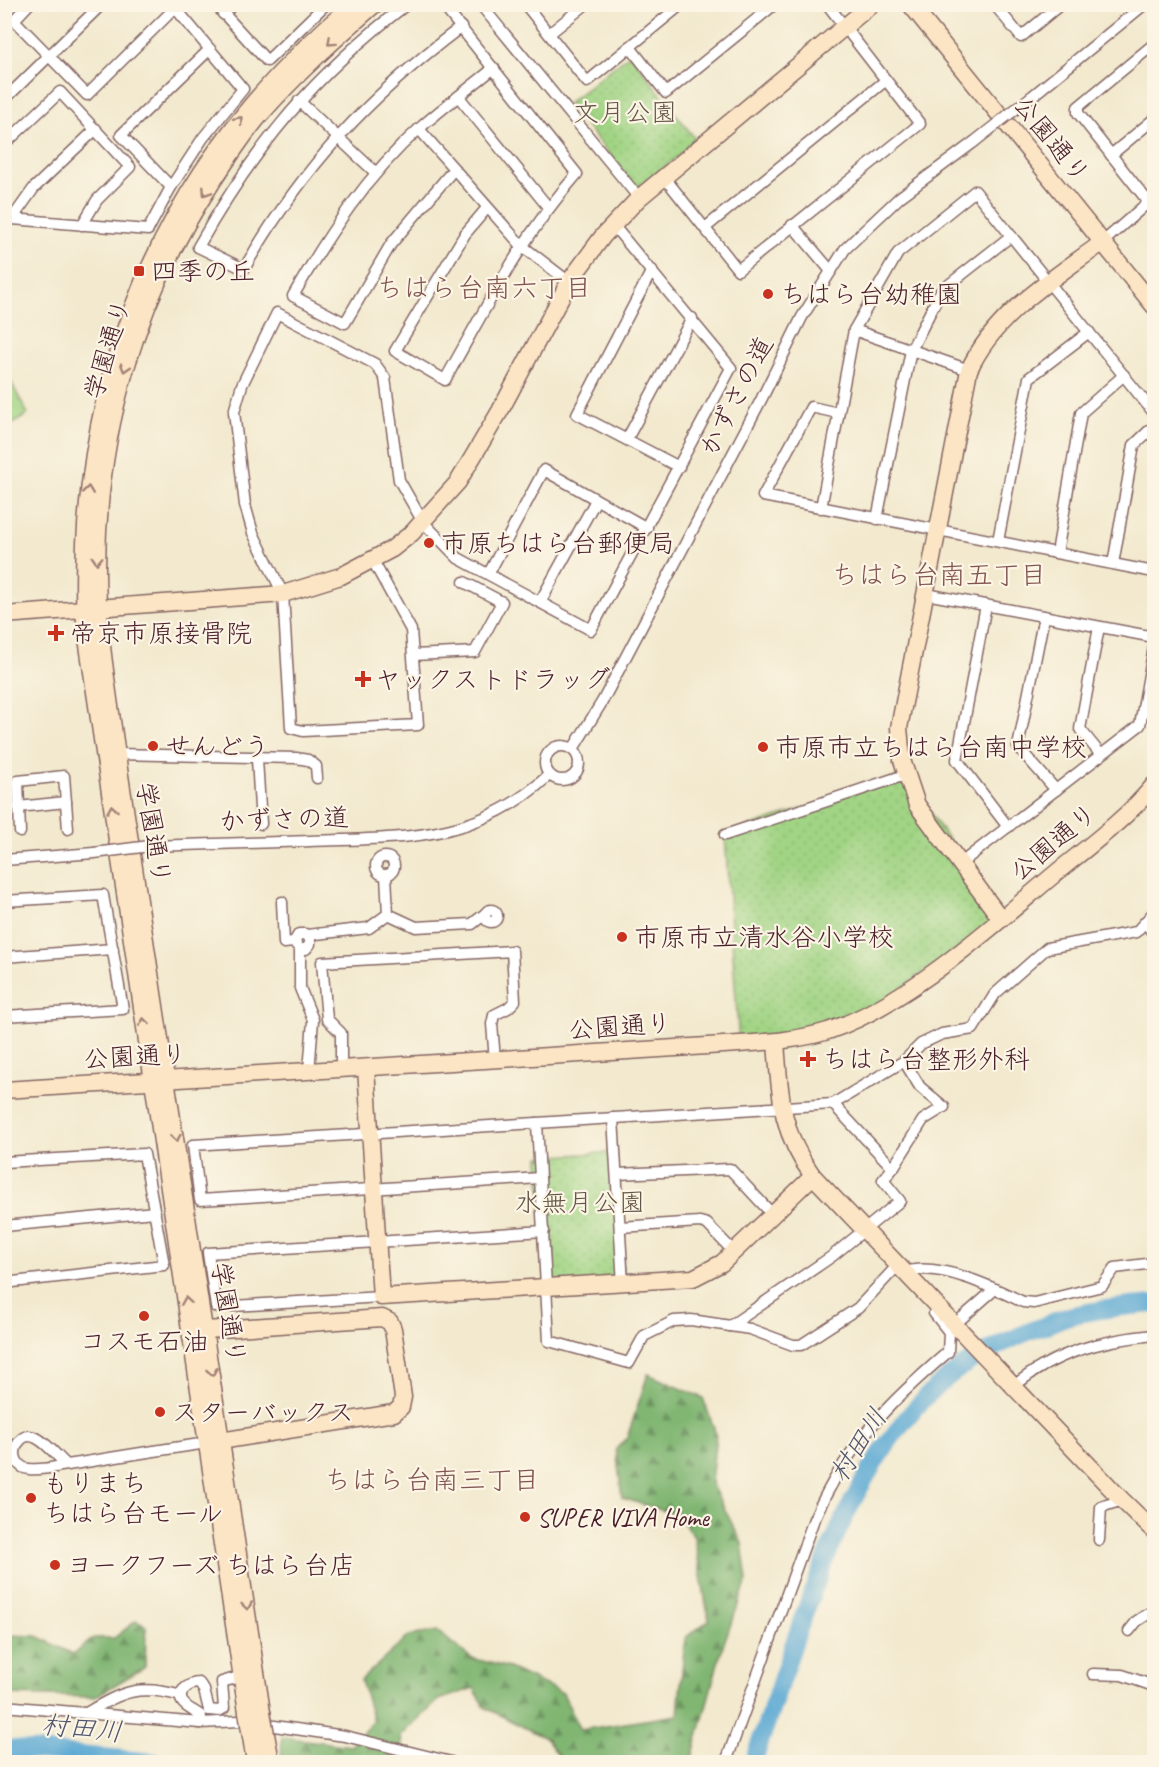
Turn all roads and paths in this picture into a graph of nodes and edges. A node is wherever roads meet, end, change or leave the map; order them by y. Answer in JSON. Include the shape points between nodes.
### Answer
{"nodes":[{"id":1,"x":29,"y":4,"type":"edge"},
{"id":2,"x":102,"y":4,"type":"edge"},
{"id":3,"x":215,"y":4,"type":"edge"},
{"id":4,"x":234,"y":4,"type":"edge"},
{"id":5,"x":326,"y":4,"type":"edge"},
{"id":6,"x":354,"y":4,"type":"edge"},
{"id":7,"x":375,"y":4,"type":"edge"},
{"id":8,"x":407,"y":4,"type":"edge"},
{"id":9,"x":442,"y":4,"type":"edge"},
{"id":10,"x":480,"y":4,"type":"edge"},
{"id":11,"x":525,"y":4,"type":"edge"},
{"id":12,"x":586,"y":4,"type":"edge"},
{"id":13,"x":682,"y":4,"type":"edge"},
{"id":14,"x":776,"y":4,"type":"edge"},
{"id":15,"x":827,"y":4,"type":"edge"},
{"id":16,"x":872,"y":4,"type":"edge"},
{"id":17,"x":910,"y":4,"type":"edge"},
{"id":18,"x":994,"y":4,"type":"edge"},
{"id":19,"x":1061,"y":4,"type":"edge"},
{"id":20,"x":1144,"y":4,"type":"edge"},
{"id":21,"x":174,"y":6,"type":"edge"},
{"id":22,"x":223,"y":14,"type":"junction"},
{"id":23,"x":461,"y":27,"type":"junction"},
{"id":24,"x":845,"y":27,"type":"junction"},
{"id":25,"x":549,"y":34,"type":"junction"},
{"id":26,"x":1155,"y":44,"type":"edge"},
{"id":27,"x":630,"y":47,"type":"junction"},
{"id":28,"x":210,"y":50,"type":"junction"},
{"id":29,"x":50,"y":57,"type":"junction"},
{"id":30,"x":494,"y":68,"type":"junction"},
{"id":31,"x":885,"y":81,"type":"junction"},
{"id":32,"x":459,"y":97,"type":"junction"},
{"id":33,"x":4,"y":100,"type":"edge"},
{"id":34,"x":299,"y":101,"type":"junction"},
{"id":35,"x":1155,"y":119,"type":"edge"},
{"id":36,"x":96,"y":129,"type":"junction"},
{"id":37,"x":419,"y":129,"type":"junction"},
{"id":38,"x":337,"y":136,"type":"junction"},
{"id":39,"x":6,"y":139,"type":"edge"},
{"id":40,"x":1111,"y":155,"type":"junction"},
{"id":41,"x":454,"y":169,"type":"junction"},
{"id":42,"x":376,"y":173,"type":"junction"},
{"id":43,"x":664,"y":177,"type":"junction"},
{"id":44,"x":171,"y":187,"type":"junction"},
{"id":45,"x":639,"y":198,"type":"junction"},
{"id":46,"x":1153,"y":202,"type":"edge"},
{"id":47,"x":548,"y":207,"type":"junction"},
{"id":48,"x":487,"y":208,"type":"junction"},
{"id":49,"x":8,"y":219,"type":"edge"},
{"id":50,"x":82,"y":225,"type":"junction"},
{"id":51,"x":613,"y":225,"type":"junction"},
{"id":52,"x":792,"y":225,"type":"junction"},
{"id":53,"x":705,"y":228,"type":"junction"},
{"id":54,"x":1011,"y":236,"type":"junction"},
{"id":55,"x":1102,"y":242,"type":"junction"},
{"id":56,"x":521,"y":245,"type":"junction"},
{"id":57,"x":652,"y":270,"type":"junction"},
{"id":58,"x":831,"y":271,"type":"junction"},
{"id":59,"x":569,"y":282,"type":"junction"},
{"id":60,"x":1049,"y":283,"type":"junction"},
{"id":61,"x":1155,"y":306,"type":"edge"},
{"id":62,"x":692,"y":318,"type":"junction"},
{"id":63,"x":854,"y":330,"type":"junction"},
{"id":64,"x":1089,"y":332,"type":"junction"},
{"id":65,"x":911,"y":350,"type":"junction"},
{"id":66,"x":969,"y":369,"type":"junction"},
{"id":67,"x":1124,"y":375,"type":"junction"},
{"id":68,"x":838,"y":413,"type":"junction"},
{"id":69,"x":1155,"y":413,"type":"edge"},
{"id":70,"x":1155,"y":426,"type":"edge"},
{"id":71,"x":627,"y":440,"type":"junction"},
{"id":72,"x":679,"y":466,"type":"junction"},
{"id":73,"x":596,"y":500,"type":"junction"},
{"id":74,"x":821,"y":508,"type":"junction"},
{"id":75,"x":877,"y":519,"type":"junction"},
{"id":76,"x":423,"y":522,"type":"junction"},
{"id":77,"x":647,"y":528,"type":"junction"},
{"id":78,"x":938,"y":531,"type":"junction"},
{"id":79,"x":998,"y":541,"type":"junction"},
{"id":80,"x":1057,"y":553,"type":"junction"},
{"id":81,"x":373,"y":561,"type":"junction"},
{"id":82,"x":1113,"y":564,"type":"junction"},
{"id":83,"x":1155,"y":572,"type":"edge"},
{"id":84,"x":489,"y":573,"type":"junction"},
{"id":85,"x":464,"y":582,"type":"dead end"},
{"id":86,"x":283,"y":594,"type":"junction"},
{"id":87,"x":926,"y":594,"type":"junction"},
{"id":88,"x":540,"y":602,"type":"junction"},
{"id":89,"x":986,"y":605,"type":"junction"},
{"id":90,"x":91,"y":609,"type":"junction"},
{"id":91,"x":4,"y":615,"type":"edge"},
{"id":92,"x":1044,"y":616,"type":"junction"},
{"id":93,"x":1099,"y":627,"type":"junction"},
{"id":94,"x":1155,"y":638,"type":"edge"},
{"id":95,"x":1155,"y":647,"type":"edge"},
{"id":96,"x":414,"y":656,"type":"junction"},
{"id":97,"x":573,"y":749,"type":"junction"},
{"id":98,"x":116,"y":754,"type":"junction"},
{"id":99,"x":1101,"y":755,"type":"junction"},
{"id":100,"x":257,"y":759,"type":"junction"},
{"id":101,"x":549,"y":775,"type":"junction"},
{"id":102,"x":905,"y":775,"type":"junction"},
{"id":103,"x":317,"y":778,"type":"dead end"},
{"id":104,"x":1155,"y":785,"type":"edge"},
{"id":105,"x":1056,"y":790,"type":"junction"},
{"id":106,"x":66,"y":802,"type":"junction"},
{"id":107,"x":18,"y":807,"type":"junction"},
{"id":108,"x":261,"y":824,"type":"dead end"},
{"id":109,"x":1008,"y":827,"type":"junction"},
{"id":110,"x":68,"y":829,"type":"dead end"},
{"id":111,"x":20,"y":832,"type":"dead end"},
{"id":112,"x":726,"y":834,"type":"dead end"},
{"id":113,"x":4,"y":860,"type":"edge"},
{"id":114,"x":961,"y":863,"type":"junction"},
{"id":115,"x":386,"y":875,"type":"dead end"},
{"id":116,"x":4,"y":901,"type":"edge"},
{"id":117,"x":282,"y":902,"type":"dead end"},
{"id":118,"x":1155,"y":912,"type":"edge"},
{"id":119,"x":388,"y":914,"type":"junction"},
{"id":120,"x":485,"y":914,"type":"dead end"},
{"id":121,"x":1001,"y":919,"type":"junction"},
{"id":122,"x":1146,"y":923,"type":"junction"},
{"id":123,"x":1155,"y":935,"type":"edge"},
{"id":124,"x":297,"y":946,"type":"junction"},
{"id":125,"x":113,"y":950,"type":"junction"},
{"id":126,"x":4,"y":957,"type":"edge"},
{"id":127,"x":4,"y":1016,"type":"edge"},
{"id":128,"x":776,"y":1041,"type":"junction"},
{"id":129,"x":495,"y":1060,"type":"junction"},
{"id":130,"x":904,"y":1061,"type":"junction"},
{"id":131,"x":366,"y":1068,"type":"junction"},
{"id":132,"x":341,"y":1070,"type":"junction"},
{"id":133,"x":309,"y":1072,"type":"junction"},
{"id":134,"x":159,"y":1080,"type":"junction"},
{"id":135,"x":4,"y":1090,"type":"edge"},
{"id":136,"x":833,"y":1104,"type":"junction"},
{"id":137,"x":781,"y":1107,"type":"junction"},
{"id":138,"x":613,"y":1118,"type":"junction"},
{"id":139,"x":537,"y":1123,"type":"junction"},
{"id":140,"x":371,"y":1135,"type":"junction"},
{"id":141,"x":4,"y":1162,"type":"edge"},
{"id":142,"x":893,"y":1168,"type":"junction"},
{"id":143,"x":617,"y":1174,"type":"junction"},
{"id":144,"x":813,"y":1176,"type":"junction"},
{"id":145,"x":540,"y":1178,"type":"junction"},
{"id":146,"x":374,"y":1188,"type":"junction"},
{"id":147,"x":155,"y":1212,"type":"junction"},
{"id":148,"x":773,"y":1215,"type":"junction"},
{"id":149,"x":4,"y":1226,"type":"edge"},
{"id":150,"x":620,"y":1227,"type":"junction"},
{"id":151,"x":864,"y":1228,"type":"junction"},
{"id":152,"x":544,"y":1231,"type":"junction"},
{"id":153,"x":377,"y":1242,"type":"junction"},
{"id":154,"x":734,"y":1252,"type":"junction"},
{"id":155,"x":1155,"y":1263,"type":"edge"},
{"id":156,"x":902,"y":1268,"type":"junction"},
{"id":157,"x":4,"y":1283,"type":"edge"},
{"id":158,"x":623,"y":1284,"type":"junction"},
{"id":159,"x":548,"y":1288,"type":"junction"},
{"id":160,"x":995,"y":1289,"type":"junction"},
{"id":161,"x":381,"y":1297,"type":"junction"},
{"id":162,"x":930,"y":1298,"type":"junction"},
{"id":163,"x":955,"y":1324,"type":"junction"},
{"id":164,"x":730,"y":1326,"type":"junction"},
{"id":165,"x":206,"y":1330,"type":"junction"},
{"id":166,"x":1155,"y":1335,"type":"edge"},
{"id":167,"x":1013,"y":1387,"type":"junction"},
{"id":168,"x":215,"y":1441,"type":"junction"},
{"id":169,"x":68,"y":1465,"type":"junction"},
{"id":170,"x":1122,"y":1500,"type":"junction"},
{"id":171,"x":1155,"y":1531,"type":"edge"},
{"id":172,"x":1099,"y":1540,"type":"dead end"},
{"id":173,"x":1155,"y":1610,"type":"edge"},
{"id":174,"x":1129,"y":1631,"type":"dead end"},
{"id":175,"x":1093,"y":1674,"type":"dead end"},
{"id":176,"x":242,"y":1676,"type":"junction"},
{"id":177,"x":1155,"y":1686,"type":"edge"},
{"id":178,"x":181,"y":1696,"type":"junction"},
{"id":179,"x":4,"y":1706,"type":"edge"},
{"id":180,"x":88,"y":1712,"type":"junction"},
{"id":181,"x":255,"y":1712,"type":"junction"},
{"id":182,"x":200,"y":1723,"type":"junction"},
{"id":183,"x":255,"y":1762,"type":"edge"},
{"id":184,"x":271,"y":1762,"type":"edge"},
{"id":185,"x":451,"y":1762,"type":"edge"},
{"id":186,"x":726,"y":1762,"type":"edge"}],
"edges":[{"from":1,"to":29,"type":"street","via":[[14,20]]},
{"from":2,"to":29,"type":"street"},
{"from":3,"to":22,"type":"street"},
{"from":4,"to":22,"type":"street"},
{"from":5,"to":22,"type":"street","via":[[267,62]]},
{"from":90,"to":6,"type":"street","name":"学園通り","one_way":true,"via":[[86,506],[98,420],[125,327],[154,256],[204,168],[231,130],[297,57]]},
{"from":7,"to":90,"type":"street","name":"学園通り","one_way":true,"via":[[306,65],[260,115],[196,207],[163,266],[125,369],[106,451]]},
{"from":8,"to":34,"type":"street","via":[[351,49]]},
{"from":9,"to":23,"type":"street"},
{"from":10,"to":45,"type":"street"},
{"from":11,"to":25,"type":"street"},
{"from":12,"to":25,"type":"street"},
{"from":13,"to":27,"type":"street"},
{"from":14,"to":27,"type":"street","via":[[666,93]]},
{"from":15,"to":24,"type":"street"},
{"from":16,"to":24,"type":"street"},
{"from":17,"to":55,"type":"street","name":"公園通り"},
{"from":18,"to":19,"type":"street","via":[[1021,37]]},
{"from":20,"to":58,"type":"street","name":"かずさの道","bridge":true,"via":[[900,197],[845,249]]},
{"from":21,"to":28,"type":"street"},
{"from":21,"to":29,"type":"street","via":[[87,95]]},
{"from":23,"to":30,"type":"street"},
{"from":23,"to":38,"type":"street","via":[[400,75]]},
{"from":24,"to":31,"type":"street"},
{"from":24,"to":43,"type":"street"},
{"from":25,"to":27,"type":"street","via":[[587,82]]},
{"from":26,"to":40,"type":"street","via":[[1078,107],[1078,113]]},
{"from":28,"to":44,"type":"street","via":[[243,89],[203,138]]},
{"from":28,"to":44,"type":"street","via":[[121,135]]},
{"from":29,"to":33,"type":"street"},
{"from":30,"to":32,"type":"street"},
{"from":30,"to":47,"type":"street","via":[[577,174]]},
{"from":31,"to":52,"type":"street","via":[[920,124]]},
{"from":31,"to":53,"type":"street"},
{"from":32,"to":37,"type":"street"},
{"from":32,"to":47,"type":"street"},
{"from":34,"to":38,"type":"street"},
{"from":34,"to":38,"type":"street","via":[[244,170],[198,247],[244,270],[296,189]]},
{"from":35,"to":40,"type":"street"},
{"from":36,"to":39,"type":"street","via":[[60,92]]},
{"from":36,"to":49,"type":"street","via":[[34,188]]},
{"from":36,"to":50,"type":"street","via":[[130,167],[96,200]]},
{"from":37,"to":41,"type":"street"},
{"from":37,"to":42,"type":"street"},
{"from":38,"to":42,"type":"street"},
{"from":40,"to":46,"type":"street"},
{"from":41,"to":42,"type":"street","via":[[391,244],[345,323],[293,296],[316,256]]},
{"from":41,"to":48,"type":"street"},
{"from":43,"to":45,"type":"street"},
{"from":43,"to":53,"type":"street"},
{"from":44,"to":50,"type":"street","via":[[148,230]]},
{"from":45,"to":51,"type":"street"},
{"from":46,"to":55,"type":"street"},
{"from":47,"to":56,"type":"street"},
{"from":48,"to":56,"type":"street"},
{"from":48,"to":56,"type":"street","via":[[465,234],[395,351],[445,380]]},
{"from":49,"to":50,"type":"street"},
{"from":51,"to":57,"type":"street"},
{"from":51,"to":59,"type":"street"},
{"from":52,"to":53,"type":"street","via":[[738,270]]},
{"from":52,"to":58,"type":"street"},
{"from":54,"to":60,"type":"street"},
{"from":54,"to":63,"type":"street","via":[[975,191],[898,253]]},
{"from":54,"to":65,"type":"street","via":[[941,291]]},
{"from":55,"to":60,"type":"street"},
{"from":55,"to":61,"type":"street","name":"公園通り"},
{"from":56,"to":59,"type":"street"},
{"from":57,"to":62,"type":"street"},
{"from":57,"to":71,"type":"street","via":[[577,414]]},
{"from":58,"to":97,"type":"street","name":"かずさの道","via":[[783,353],[602,702]]},
{"from":59,"to":76,"type":"street","via":[[458,482]]},
{"from":60,"to":64,"type":"street"},
{"from":60,"to":66,"type":"street","via":[[997,326]]},
{"from":62,"to":71,"type":"street"},
{"from":62,"to":72,"type":"street","via":[[731,368]]},
{"from":63,"to":65,"type":"street"},
{"from":63,"to":68,"type":"street"},
{"from":64,"to":67,"type":"street"},
{"from":64,"to":79,"type":"street","via":[[1029,378]]},
{"from":65,"to":66,"type":"street"},
{"from":65,"to":75,"type":"street"},
{"from":66,"to":78,"type":"street"},
{"from":67,"to":69,"type":"street"},
{"from":67,"to":80,"type":"street","via":[[1081,413]]},
{"from":68,"to":74,"type":"street"},
{"from":68,"to":74,"type":"street","via":[[811,407],[763,496]]},
{"from":70,"to":82,"type":"street","via":[[1134,445]]},
{"from":71,"to":72,"type":"street"},
{"from":72,"to":77,"type":"street"},
{"from":73,"to":77,"type":"street"},
{"from":73,"to":84,"type":"street","via":[[544,470]]},
{"from":73,"to":88,"type":"street"},
{"from":74,"to":75,"type":"street"},
{"from":75,"to":78,"type":"street"},
{"from":76,"to":81,"type":"street"},
{"from":76,"to":84,"type":"street","via":[[458,558]]},
{"from":76,"to":86,"type":"street","via":[[399,480],[385,378],[375,364],[277,313],[242,385],[234,412],[245,505],[253,533]]},
{"from":77,"to":88,"type":"street","via":[[591,630]]},
{"from":78,"to":79,"type":"street"},
{"from":78,"to":87,"type":"street"},
{"from":79,"to":80,"type":"street"},
{"from":80,"to":82,"type":"street"},
{"from":81,"to":86,"type":"street","via":[[341,576]]},
{"from":81,"to":96,"type":"street","via":[[411,630]]},
{"from":82,"to":83,"type":"street"},
{"from":84,"to":88,"type":"street"},
{"from":85,"to":96,"type":"street","via":[[502,602],[475,652]]},
{"from":86,"to":90,"type":"street"},
{"from":86,"to":96,"type":"street","via":[[291,728],[303,731],[418,725]]},
{"from":87,"to":89,"type":"street"},
{"from":87,"to":102,"type":"street","via":[[899,728]]},
{"from":89,"to":92,"type":"street"},
{"from":89,"to":109,"type":"street","via":[[957,760]]},
{"from":90,"to":91,"type":"street"},
{"from":90,"to":98,"type":"street","name":"学園通り"},
{"from":134,"to":90,"type":"street","name":"学園通り","one_way":true},
{"from":92,"to":93,"type":"street"},
{"from":92,"to":105,"type":"street","via":[[1018,747]]},
{"from":93,"to":94,"type":"street"},
{"from":93,"to":99,"type":"street","via":[[1080,729]]},
{"from":95,"to":99,"type":"street","via":[[1140,725]]},
{"from":97,"to":101,"type":"street","via":[[560,745],[548,752],[544,765]]},
{"from":97,"to":101,"type":"street","via":[[579,760],[576,773],[564,780]]},
{"from":98,"to":100,"type":"street"},
{"from":98,"to":134,"type":"street","name":"学園通り"},
{"from":99,"to":105,"type":"street"},
{"from":100,"to":103,"type":"street","via":[[308,760],[316,766]]},
{"from":100,"to":108,"type":"street"},
{"from":101,"to":113,"type":"street","name":"かずさの道","bridge":true,"via":[[495,813],[463,827],[419,837],[150,846]]},
{"from":102,"to":112,"type":"street"},
{"from":102,"to":114,"type":"street","via":[[917,805]]},
{"from":104,"to":121,"type":"street","name":"公園通り","via":[[1127,814]]},
{"from":105,"to":109,"type":"street"},
{"from":106,"to":107,"type":"street"},
{"from":106,"to":107,"type":"street","via":[[64,776],[18,781]]},
{"from":106,"to":110,"type":"street"},
{"from":107,"to":111,"type":"street"},
{"from":109,"to":114,"type":"street"},
{"from":114,"to":121,"type":"street"},
{"from":115,"to":119,"type":"street"},
{"from":116,"to":125,"type":"street","via":[[103,895]]},
{"from":117,"to":124,"type":"street","via":[[284,943]]},
{"from":118,"to":122,"type":"street"},
{"from":119,"to":120,"type":"street","via":[[416,927],[471,924]]},
{"from":119,"to":124,"type":"street","via":[[369,928],[308,935],[310,944],[306,949]]},
{"from":121,"to":128,"type":"street","name":"公園通り","via":[[922,979],[858,1018],[829,1031]]},
{"from":122,"to":123,"type":"street"},
{"from":122,"to":130,"type":"street","via":[[1136,932],[1047,948],[995,994],[973,1029],[942,1034],[921,1044]]},
{"from":124,"to":133,"type":"street","via":[[300,988],[313,1020]]},
{"from":125,"to":126,"type":"street"},
{"from":125,"to":127,"type":"street","via":[[123,1009]]},
{"from":128,"to":129,"type":"street","name":"公園通り"},
{"from":128,"to":137,"type":"street"},
{"from":129,"to":131,"type":"street","name":"公園通り"},
{"from":129,"to":132,"type":"street","via":[[494,1015],[508,1008],[516,997],[512,951],[322,962],[327,1019],[341,1033]]},
{"from":130,"to":136,"type":"street"},
{"from":130,"to":142,"type":"street","via":[[920,1087],[944,1107],[923,1120]]},
{"from":131,"to":132,"type":"street","name":"公園通り"},
{"from":131,"to":140,"type":"street"},
{"from":132,"to":133,"type":"street","name":"公園通り"},
{"from":133,"to":134,"type":"street","name":"公園通り"},
{"from":134,"to":135,"type":"street","name":"公園通り"},
{"from":134,"to":165,"type":"street","name":"学園通り","one_way":true},
{"from":168,"to":134,"type":"street","name":"学園通り","one_way":true},
{"from":136,"to":137,"type":"street"},
{"from":136,"to":142,"type":"street"},
{"from":137,"to":138,"type":"street"},
{"from":137,"to":144,"type":"street","via":[[790,1138]]},
{"from":138,"to":139,"type":"street"},
{"from":138,"to":143,"type":"street"},
{"from":139,"to":140,"type":"street"},
{"from":139,"to":145,"type":"street"},
{"from":140,"to":146,"type":"street"},
{"from":140,"to":146,"type":"street","via":[[193,1145],[200,1200]]},
{"from":141,"to":147,"type":"street","via":[[144,1154]]},
{"from":142,"to":151,"type":"street","via":[[883,1180],[900,1201]]},
{"from":143,"to":148,"type":"street","via":[[729,1169]]},
{"from":143,"to":150,"type":"street"},
{"from":144,"to":148,"type":"street"},
{"from":144,"to":151,"type":"street"},
{"from":145,"to":146,"type":"street"},
{"from":145,"to":152,"type":"street"},
{"from":146,"to":153,"type":"street"},
{"from":147,"to":149,"type":"street"},
{"from":147,"to":157,"type":"street","via":[[164,1265]]},
{"from":148,"to":154,"type":"street"},
{"from":150,"to":154,"type":"street","via":[[700,1222],[707,1224]]},
{"from":150,"to":158,"type":"street"},
{"from":151,"to":156,"type":"street"},
{"from":151,"to":164,"type":"street","via":[[831,1257]]},
{"from":152,"to":153,"type":"street"},
{"from":152,"to":159,"type":"street"},
{"from":153,"to":161,"type":"street"},
{"from":153,"to":161,"type":"street","via":[[208,1253],[216,1307]]},
{"from":154,"to":158,"type":"street","via":[[702,1275],[676,1281]]},
{"from":155,"to":160,"type":"street","via":[[1115,1268],[1102,1286],[1034,1302],[1023,1302]]},
{"from":156,"to":160,"type":"street","via":[[939,1270]]},
{"from":156,"to":162,"type":"street"},
{"from":156,"to":164,"type":"street","via":[[858,1308],[801,1345]]},
{"from":158,"to":159,"type":"street"},
{"from":159,"to":161,"type":"street"},
{"from":159,"to":164,"type":"street","via":[[549,1341],[629,1363],[644,1336],[674,1321]]},
{"from":160,"to":163,"type":"street"},
{"from":162,"to":163,"type":"street"},
{"from":162,"to":186,"type":"street","via":[[928,1306],[949,1332],[948,1352],[897,1395],[843,1461],[828,1488]]},
{"from":163,"to":167,"type":"street"},
{"from":165,"to":168,"type":"street","name":"学園通り","one_way":true},
{"from":165,"to":168,"type":"street","via":[[382,1318],[393,1329],[403,1397],[401,1407],[394,1413]]},
{"from":166,"to":167,"type":"street","via":[[1114,1339],[1061,1355]]},
{"from":167,"to":170,"type":"street"},
{"from":168,"to":169,"type":"street"},
{"from":168,"to":176,"type":"street","name":"学園通り"},
{"from":168,"to":181,"type":"street","name":"学園通り","one_way":true},
{"from":169,"to":169,"type":"street","via":[[31,1470],[17,1462],[15,1452],[19,1442],[37,1437]]},
{"from":170,"to":171,"type":"street"},
{"from":170,"to":172,"type":"street","via":[[1101,1507]]},
{"from":173,"to":174,"type":"street"},
{"from":175,"to":177,"type":"street","via":[[1122,1675]]},
{"from":176,"to":178,"type":"street","via":[[222,1682],[224,1708],[219,1711],[209,1710],[199,1683],[184,1688]]},
{"from":176,"to":181,"type":"street","name":"学園通り"},
{"from":178,"to":180,"type":"street","via":[[153,1689],[124,1692]]},
{"from":178,"to":182,"type":"street","via":[[183,1704],[201,1716]]},
{"from":179,"to":180,"type":"street"},
{"from":180,"to":182,"type":"street"},
{"from":181,"to":183,"type":"street","bridge":true},
{"from":181,"to":184,"type":"street","bridge":true},
{"from":182,"to":185,"type":"street","via":[[239,1720],[345,1736]]}]}
